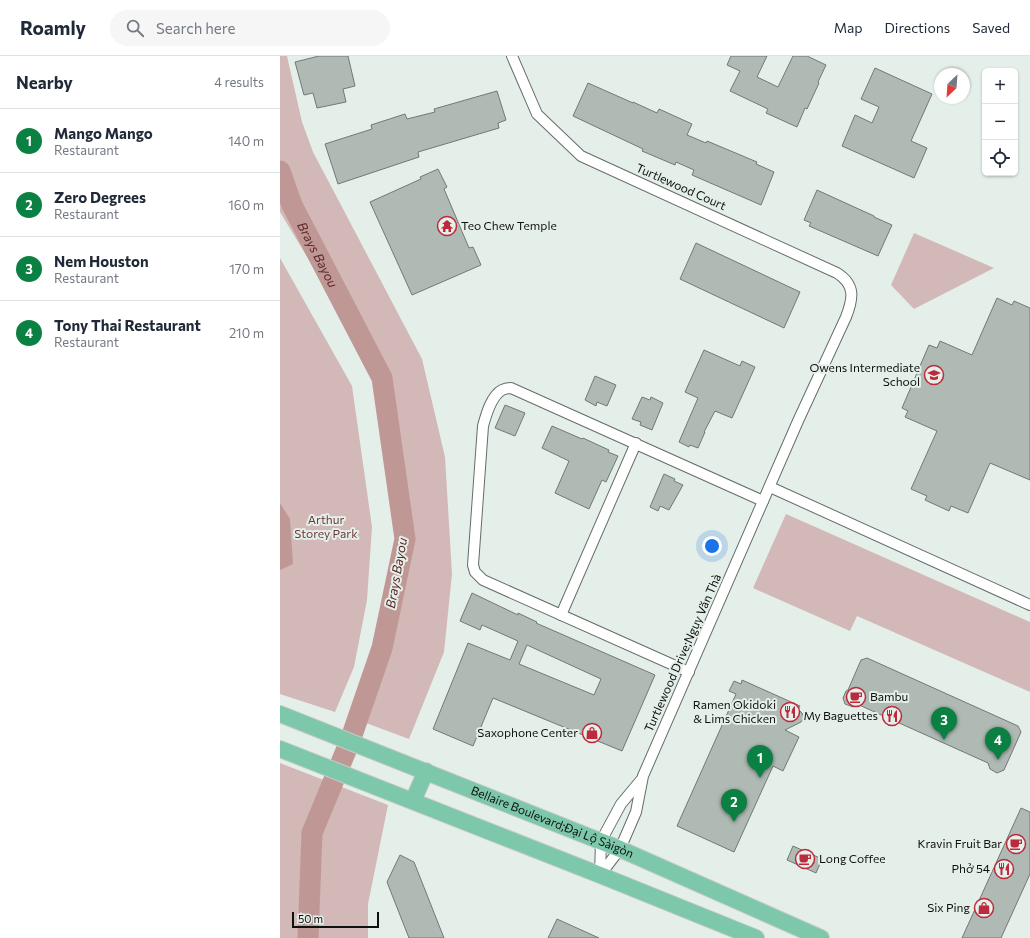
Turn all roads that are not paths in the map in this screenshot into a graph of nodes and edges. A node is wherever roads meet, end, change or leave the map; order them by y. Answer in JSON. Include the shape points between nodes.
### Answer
{"nodes":[{"id":1,"x":512,"y":56,"type":"edge"},
{"id":2,"x":846,"y":317,"type":"joint"},
{"id":3,"x":636,"y":443,"type":"junction"},
{"id":4,"x":770,"y":487,"type":"junction"},
{"id":5,"x":764,"y":501,"type":"junction"},
{"id":6,"x":1030,"y":605,"type":"edge"},
{"id":7,"x":561,"y":615,"type":"junction"},
{"id":8,"x":689,"y":672,"type":"junction"},
{"id":9,"x":280,"y":714,"type":"edge"},
{"id":10,"x":280,"y":749,"type":"edge"},
{"id":11,"x":426,"y":771,"type":"junction"},
{"id":12,"x":641,"y":780,"type":"junction"},
{"id":13,"x":413,"y":801,"type":"junction"},
{"id":14,"x":601,"y":841,"type":"junction"},
{"id":15,"x":620,"y":849,"type":"junction"},
{"id":16,"x":600,"y":874,"type":"junction"},
{"id":17,"x":756,"y":938,"type":"edge"},
{"id":18,"x":821,"y":938,"type":"edge"}],
"edges":[{"from":1,"to":2,"type":"street","name":"Turtlewood Court","via":[[537,114],[581,156],[844,277],[852,293]]},
{"from":2,"to":4,"type":"street","name":"Turtlewood Drive;Ngụy Văn Thà"},
{"from":3,"to":5,"type":"street"},
{"from":3,"to":7,"type":"street"},
{"from":3,"to":7,"type":"street","via":[[511,388],[501,390],[489,409],[483,426],[472,565],[483,580]]},
{"from":4,"to":5,"type":"street","name":"Turtlewood Drive;Ngụy Văn Thà"},
{"from":4,"to":6,"type":"street"},
{"from":5,"to":8,"type":"street","name":"Turtlewood Drive;Ngụy Văn Thà"},
{"from":7,"to":8,"type":"street"},
{"from":8,"to":12,"type":"street","name":"Turtlewood Drive;Ngụy Văn Thà"},
{"from":9,"to":11,"type":"main road","name":"Bellaire Boulevard;Đại Lộ Sàigòn"},
{"from":10,"to":13,"type":"main road"},
{"from":11,"to":13,"type":"main road"},
{"from":11,"to":14,"type":"main road","name":"Bellaire Boulevard;Đại Lộ Sàigòn"},
{"from":12,"to":14,"type":"street","name":"Turtlewood Drive;Ngụy Văn Thà","via":[[621,804]]},
{"from":12,"to":15,"type":"street","name":"Turtlewood Drive;Ngụy Văn Thà","via":[[636,812]]},
{"from":13,"to":16,"type":"main road"},
{"from":14,"to":15,"type":"main road","name":"Bellaire Boulevard;Đại Lộ Sàigòn"},
{"from":14,"to":16,"type":"street","name":"Turtlewood Drive;Ngụy Văn Thà"},
{"from":15,"to":16,"type":"street","name":"Turtlewood Drive;Ngụy Văn Thà"},
{"from":15,"to":18,"type":"main road","name":"Bellaire Boulevard;Đại Lộ Sàigòn"},
{"from":16,"to":17,"type":"main road"}]}
